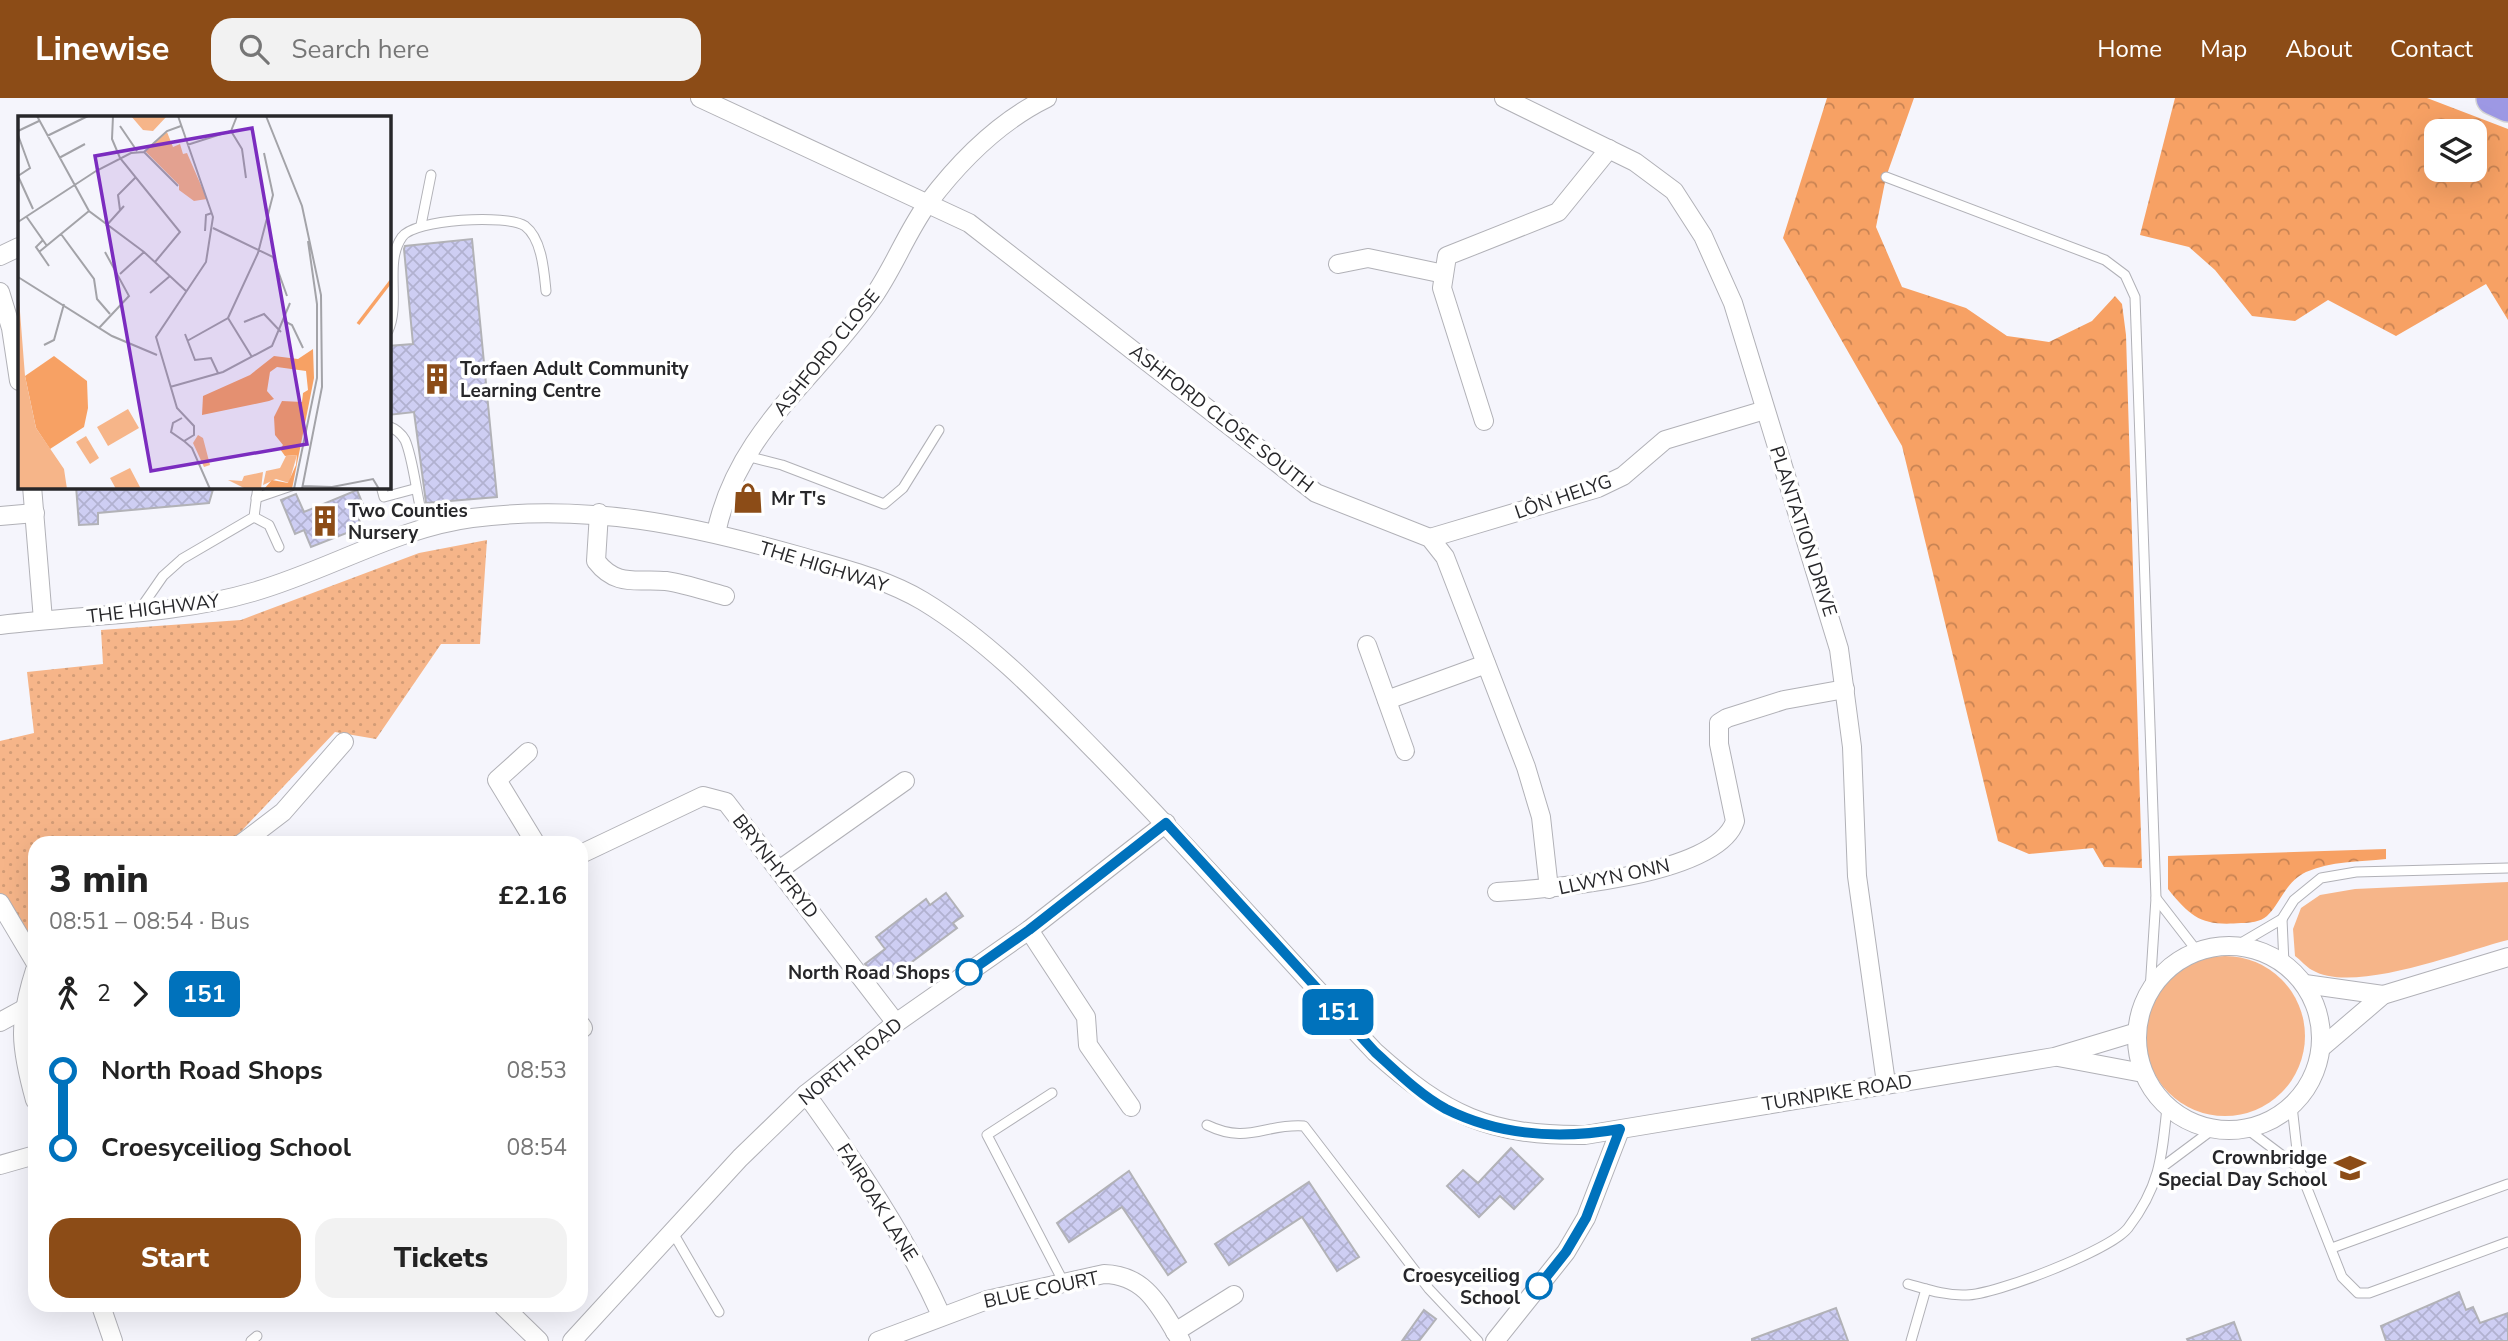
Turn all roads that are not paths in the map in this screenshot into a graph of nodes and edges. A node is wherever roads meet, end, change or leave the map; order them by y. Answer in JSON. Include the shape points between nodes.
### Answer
{"nodes":[{"id":1,"x":699,"y":98,"type":"edge"},
{"id":2,"x":1047,"y":98,"type":"edge"},
{"id":3,"x":1504,"y":98,"type":"edge"},
{"id":4,"x":2493,"y":98,"type":"edge"},
{"id":5,"x":1536,"y":105,"type":"edge"},
{"id":6,"x":2508,"y":105,"type":"edge"},
{"id":7,"x":1609,"y":149,"type":"junction"},
{"id":8,"x":431,"y":175,"type":"dead end"},
{"id":9,"x":1886,"y":177,"type":"dead end"},
{"id":10,"x":927,"y":204,"type":"junction"},
{"id":11,"x":421,"y":225,"type":"junction"},
{"id":12,"x":18,"y":247,"type":"edge"},
{"id":13,"x":0,"y":256,"type":"edge"},
{"id":14,"x":1338,"y":264,"type":"dead end"},
{"id":15,"x":1444,"y":274,"type":"junction"},
{"id":16,"x":546,"y":291,"type":"dead end"},
{"id":17,"x":0,"y":292,"type":"edge"},
{"id":18,"x":390,"y":325,"type":"edge"},
{"id":19,"x":18,"y":374,"type":"edge"},
{"id":20,"x":1765,"y":410,"type":"junction"},
{"id":21,"x":1484,"y":421,"type":"dead end"},
{"id":22,"x":390,"y":427,"type":"edge"},
{"id":23,"x":939,"y":430,"type":"dead end"},
{"id":24,"x":744,"y":455,"type":"junction"},
{"id":25,"x":32,"y":488,"type":"edge"},
{"id":26,"x":258,"y":488,"type":"edge"},
{"id":27,"x":285,"y":488,"type":"edge"},
{"id":28,"x":382,"y":488,"type":"edge"},
{"id":29,"x":414,"y":489,"type":"junction"},
{"id":30,"x":256,"y":498,"type":"junction"},
{"id":31,"x":35,"y":513,"type":"junction"},
{"id":32,"x":599,"y":513,"type":"junction"},
{"id":33,"x":0,"y":516,"type":"edge"},
{"id":34,"x":254,"y":517,"type":"junction"},
{"id":35,"x":425,"y":527,"type":"junction"},
{"id":36,"x":716,"y":533,"type":"junction"},
{"id":37,"x":1430,"y":538,"type":"junction"},
{"id":38,"x":279,"y":547,"type":"dead end"},
{"id":39,"x":725,"y":596,"type":"dead end"},
{"id":40,"x":137,"y":613,"type":"junction"},
{"id":41,"x":43,"y":620,"type":"junction"},
{"id":42,"x":0,"y":625,"type":"edge"},
{"id":43,"x":1367,"y":646,"type":"dead end"},
{"id":44,"x":1486,"y":664,"type":"junction"},
{"id":45,"x":1845,"y":689,"type":"junction"},
{"id":46,"x":1387,"y":700,"type":"junction"},
{"id":47,"x":344,"y":742,"type":"dead end"},
{"id":48,"x":1405,"y":751,"type":"dead end"},
{"id":49,"x":528,"y":752,"type":"dead end"},
{"id":50,"x":905,"y":781,"type":"dead end"},
{"id":51,"x":1166,"y":823,"type":"junction"},
{"id":52,"x":252,"y":836,"type":"edge"},
{"id":53,"x":531,"y":836,"type":"edge"},
{"id":54,"x":588,"y":850,"type":"edge"},
{"id":55,"x":2508,"y":868,"type":"edge"},
{"id":56,"x":779,"y":870,"type":"junction"},
{"id":57,"x":1549,"y":889,"type":"junction"},
{"id":58,"x":1497,"y":892,"type":"dead end"},
{"id":59,"x":2156,"y":898,"type":"junction"},
{"id":60,"x":0,"y":903,"type":"edge"},
{"id":61,"x":2282,"y":919,"type":"junction"},
{"id":62,"x":1029,"y":930,"type":"junction"},
{"id":63,"x":2236,"y":946,"type":"junction"},
{"id":64,"x":28,"y":950,"type":"edge"},
{"id":65,"x":2197,"y":951,"type":"junction"},
{"id":66,"x":2508,"y":957,"type":"edge"},
{"id":67,"x":2284,"y":964,"type":"junction"},
{"id":68,"x":2305,"y":984,"type":"junction"},
{"id":69,"x":2150,"y":990,"type":"junction"},
{"id":70,"x":28,"y":992,"type":"edge"},
{"id":71,"x":2382,"y":995,"type":"junction"},
{"id":72,"x":22,"y":1010,"type":"junction"},
{"id":73,"x":0,"y":1022,"type":"edge"},
{"id":74,"x":896,"y":1023,"type":"junction"},
{"id":75,"x":2137,"y":1032,"type":"junction"},
{"id":76,"x":2321,"y":1048,"type":"junction"},
{"id":77,"x":2054,"y":1056,"type":"junction"},
{"id":78,"x":2143,"y":1073,"type":"junction"},
{"id":79,"x":28,"y":1076,"type":"edge"},
{"id":80,"x":1886,"y":1083,"type":"junction"},
{"id":81,"x":1052,"y":1093,"type":"dead end"},
{"id":82,"x":806,"y":1094,"type":"junction"},
{"id":83,"x":2292,"y":1106,"type":"junction"},
{"id":84,"x":1131,"y":1107,"type":"dead end"},
{"id":85,"x":2167,"y":1107,"type":"junction"},
{"id":86,"x":1207,"y":1125,"type":"dead end"},
{"id":87,"x":1620,"y":1129,"type":"junction"},
{"id":88,"x":2247,"y":1129,"type":"junction"},
{"id":89,"x":2212,"y":1130,"type":"junction"},
{"id":90,"x":28,"y":1157,"type":"edge"},
{"id":91,"x":0,"y":1165,"type":"edge"},
{"id":92,"x":2161,"y":1168,"type":"junction"},
{"id":93,"x":2299,"y":1168,"type":"junction"},
{"id":94,"x":2508,"y":1184,"type":"edge"},
{"id":95,"x":672,"y":1231,"type":"junction"},
{"id":96,"x":2508,"y":1242,"type":"edge"},
{"id":97,"x":2332,"y":1248,"type":"junction"},
{"id":98,"x":1064,"y":1283,"type":"junction"},
{"id":99,"x":1908,"y":1284,"type":"dead end"},
{"id":100,"x":1926,"y":1289,"type":"junction"},
{"id":101,"x":1234,"y":1295,"type":"dead end"},
{"id":102,"x":103,"y":1312,"type":"edge"},
{"id":103,"x":509,"y":1312,"type":"edge"},
{"id":104,"x":719,"y":1312,"type":"dead end"},
{"id":105,"x":941,"y":1315,"type":"junction"},
{"id":106,"x":1178,"y":1337,"type":"edge"},
{"id":107,"x":113,"y":1341,"type":"edge"},
{"id":108,"x":539,"y":1341,"type":"edge"},
{"id":109,"x":572,"y":1341,"type":"edge"},
{"id":110,"x":878,"y":1341,"type":"edge"},
{"id":111,"x":1478,"y":1341,"type":"edge"},
{"id":112,"x":1495,"y":1341,"type":"edge"},
{"id":113,"x":1911,"y":1341,"type":"edge"}],
"edges":[{"from":1,"to":10,"type":"street","name":"ASHFORD CLOSE SOUTH"},
{"from":2,"to":10,"type":"street","name":"ASHFORD CLOSE","via":[[1023,109],[977,147]]},
{"from":3,"to":5,"type":"street","name":"PLANTATION DRIVE"},
{"from":4,"to":6,"type":"highway"},
{"from":5,"to":7,"type":"street","name":"PLANTATION DRIVE"},
{"from":7,"to":15,"type":"street","via":[[1558,212],[1447,256]]},
{"from":7,"to":20,"type":"street","name":"PLANTATION DRIVE","via":[[1674,191],[1703,236],[1733,303]]},
{"from":8,"to":11,"type":"lane"},
{"from":9,"to":59,"type":"lane","via":[[2105,260],[2125,275],[2135,297]]},
{"from":10,"to":24,"type":"street","name":"ASHFORD CLOSE","via":[[872,299]]},
{"from":10,"to":37,"type":"street","name":"ASHFORD CLOSE SOUTH","via":[[969,223],[996,242],[1316,493]]},
{"from":11,"to":16,"type":"lane","via":[[510,220],[525,227],[537,242]]},
{"from":11,"to":18,"type":"lane","via":[[404,233],[397,245]]},
{"from":12,"to":13,"type":"street"},
{"from":14,"to":15,"type":"street","via":[[1368,258]]},
{"from":15,"to":21,"type":"street","via":[[1441,288]]},
{"from":17,"to":19,"type":"street"},
{"from":20,"to":37,"type":"street","name":"LÔN HELYG","via":[[1665,440],[1623,476],[1598,488]]},
{"from":20,"to":45,"type":"street","name":"PLANTATION DRIVE","via":[[1831,613]]},
{"from":22,"to":29,"type":"lane","via":[[405,441]]},
{"from":23,"to":24,"type":"lane","via":[[903,488],[884,504]]},
{"from":24,"to":36,"type":"street","name":"ASHFORD CLOSE","via":[[723,501]]},
{"from":25,"to":31,"type":"street"},
{"from":26,"to":30,"type":"lane"},
{"from":27,"to":30,"type":"lane"},
{"from":28,"to":29,"type":"lane","via":[[384,497]]},
{"from":29,"to":35,"type":"lane"},
{"from":30,"to":34,"type":"lane"},
{"from":31,"to":33,"type":"street"},
{"from":31,"to":41,"type":"street"},
{"from":32,"to":35,"type":"street","name":"THE HIGHWAY","via":[[471,518]]},
{"from":32,"to":36,"type":"street","name":"THE HIGHWAY"},
{"from":32,"to":39,"type":"street","via":[[596,561],[604,572],[617,580],[667,582]]},
{"from":34,"to":38,"type":"lane","via":[[269,525]]},
{"from":34,"to":40,"type":"lane","via":[[182,559],[163,576]]},
{"from":35,"to":40,"type":"street","name":"THE HIGHWAY","via":[[256,591],[198,606]]},
{"from":36,"to":51,"type":"street","name":"THE HIGHWAY","via":[[875,578],[919,598],[966,629],[1015,672]]},
{"from":37,"to":44,"type":"street","via":[[1445,557]]},
{"from":40,"to":41,"type":"street","name":"THE HIGHWAY"},
{"from":41,"to":42,"type":"street","name":"THE HIGHWAY"},
{"from":43,"to":46,"type":"street"},
{"from":44,"to":46,"type":"street"},
{"from":44,"to":57,"type":"street","via":[[1541,817]]},
{"from":45,"to":57,"type":"street","name":"LLWYN ONN","via":[[1784,700],[1719,723],[1735,821],[1722,841],[1678,863],[1602,882]]},
{"from":45,"to":80,"type":"street","name":"PLANTATION DRIVE","via":[[1857,876]]},
{"from":46,"to":48,"type":"street"},
{"from":47,"to":52,"type":"street","via":[[283,812]]},
{"from":49,"to":53,"type":"street","via":[[497,780]]},
{"from":50,"to":56,"type":"street"},
{"from":51,"to":62,"type":"street","name":"NORTH ROAD"},
{"from":51,"to":87,"type":"street","name":"THE HIGHWAY","via":[[1375,1052],[1445,1108],[1477,1121],[1549,1135]]},
{"from":54,"to":56,"type":"street","name":"BRYNHYFRYD","via":[[703,796],[726,802]]},
{"from":55,"to":61,"type":"lane","via":[[2336,875],[2307,887]]},
{"from":56,"to":74,"type":"street","name":"BRYNHYFRYD"},
{"from":57,"to":58,"type":"street","name":"LLWYN ONN"},
{"from":59,"to":65,"type":"lane"},
{"from":59,"to":69,"type":"lane"},
{"from":60,"to":64,"type":"street"},
{"from":61,"to":63,"type":"lane"},
{"from":61,"to":67,"type":"lane"},
{"from":62,"to":74,"type":"street","name":"NORTH ROAD"},
{"from":62,"to":84,"type":"street","via":[[1086,1017],[1088,1045]]},
{"from":63,"to":65,"type":"street"},
{"from":63,"to":67,"type":"street","via":[[2262,951]]},
{"from":65,"to":69,"type":"street","via":[[2163,974]]},
{"from":66,"to":71,"type":"street"},
{"from":67,"to":68,"type":"street"},
{"from":68,"to":71,"type":"street"},
{"from":68,"to":76,"type":"street","via":[[2318,1015]]},
{"from":69,"to":75,"type":"street"},
{"from":70,"to":72,"type":"street"},
{"from":71,"to":76,"type":"street"},
{"from":72,"to":73,"type":"street"},
{"from":72,"to":79,"type":"street"},
{"from":74,"to":82,"type":"street","name":"NORTH ROAD"},
{"from":75,"to":77,"type":"street","name":"TURNPIKE ROAD"},
{"from":75,"to":78,"type":"street"},
{"from":76,"to":83,"type":"street","via":[[2316,1070]]},
{"from":77,"to":78,"type":"street","name":"TURNPIKE ROAD"},
{"from":77,"to":80,"type":"street","name":"TURNPIKE ROAD"},
{"from":78,"to":85,"type":"street"},
{"from":80,"to":87,"type":"street","name":"TURNPIKE ROAD"},
{"from":81,"to":98,"type":"lane","via":[[987,1135]]},
{"from":82,"to":95,"type":"street","name":"NORTH ROAD"},
{"from":82,"to":105,"type":"street","name":"FAIROAK LANE","via":[[890,1213]]},
{"from":83,"to":88,"type":"street","via":[[2271,1121]]},
{"from":83,"to":93,"type":"lane"},
{"from":85,"to":89,"type":"street"},
{"from":85,"to":92,"type":"lane"},
{"from":86,"to":111,"type":"lane","via":[[1241,1134],[1304,1126],[1429,1289]]},
{"from":87,"to":112,"type":"street","via":[[1586,1218],[1566,1252]]},
{"from":88,"to":89,"type":"street"},
{"from":88,"to":93,"type":"lane"},
{"from":89,"to":92,"type":"lane"},
{"from":90,"to":91,"type":"street"},
{"from":92,"to":100,"type":"lane","via":[[2126,1231],[2106,1246],[1978,1294]]},
{"from":93,"to":97,"type":"lane"},
{"from":94,"to":97,"type":"lane"},
{"from":95,"to":104,"type":"lane"},
{"from":95,"to":109,"type":"street","name":"NORTH ROAD"},
{"from":96,"to":97,"type":"lane","via":[[2369,1293],[2358,1293],[2342,1276]]},
{"from":98,"to":105,"type":"street","name":"BLUE COURT"},
{"from":98,"to":106,"type":"street","name":"BLUE COURT","via":[[1122,1275],[1149,1293]]},
{"from":99,"to":100,"type":"lane"},
{"from":100,"to":113,"type":"lane"},
{"from":101,"to":106,"type":"street"},
{"from":102,"to":107,"type":"street"},
{"from":103,"to":108,"type":"street"},
{"from":105,"to":110,"type":"street","name":"BLUE COURT"}]}
